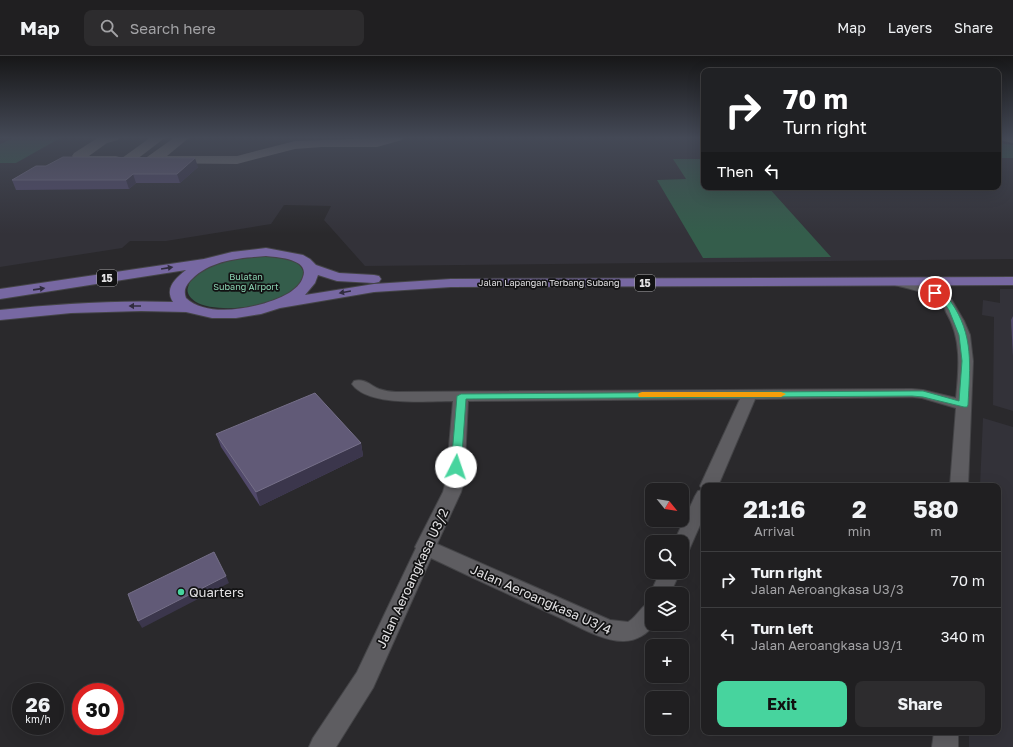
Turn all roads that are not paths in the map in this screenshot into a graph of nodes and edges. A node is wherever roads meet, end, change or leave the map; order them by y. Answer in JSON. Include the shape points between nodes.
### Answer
{"nodes":[{"id":1,"x":214,"y":261,"type":"junction"},
{"id":2,"x":311,"y":268,"type":"junction"},
{"id":3,"x":1013,"y":275,"type":"edge"},
{"id":4,"x":895,"y":282,"type":"junction"},
{"id":5,"x":964,"y":282,"type":"junction"},
{"id":6,"x":1013,"y":282,"type":"edge"},
{"id":7,"x":0,"y":294,"type":"edge"},
{"id":8,"x":946,"y":300,"type":"junction"},
{"id":9,"x":278,"y":304,"type":"junction"},
{"id":10,"x":188,"y":307,"type":"junction"},
{"id":11,"x":0,"y":315,"type":"edge"},
{"id":12,"x":359,"y":384,"type":"dead end"},
{"id":13,"x":750,"y":394,"type":"junction"},
{"id":14,"x":461,"y":396,"type":"junction"},
{"id":15,"x":964,"y":405,"type":"junction"},
{"id":16,"x":709,"y":483,"type":"edge"},
{"id":17,"x":959,"y":483,"type":"edge"},
{"id":18,"x":701,"y":503,"type":"edge"},
{"id":19,"x":686,"y":535,"type":"edge"},
{"id":20,"x":425,"y":548,"type":"junction"},
{"id":21,"x":645,"y":622,"type":"edge"},
{"id":22,"x":946,"y":735,"type":"edge"},
{"id":23,"x":322,"y":747,"type":"edge"},
{"id":24,"x":945,"y":747,"type":"edge"}],
"edges":[{"from":1,"to":2,"type":"main road","number":"15","via":[[249,253],[282,253],[305,261]]},
{"from":7,"to":1,"type":"main road","number":"15","one_way":true},
{"from":1,"to":10,"type":"main road","number":"15","via":[[193,271],[179,284],[176,292],[179,300]]},
{"from":2,"to":3,"type":"main road","name":"Jalan Lapangan Terbang Subang","number":"15","via":[[351,278],[406,279]]},
{"from":2,"to":9,"type":"main road","number":"15","via":[[312,277],[307,286]]},
{"from":4,"to":5,"type":"main road","name":"Jalan Lapangan Terbang Subang","number":"15"},
{"from":4,"to":8,"type":"street","via":[[929,290]]},
{"from":4,"to":9,"type":"main road","name":"Jalan Lapangan Terbang Subang","number":"15","one_way":true,"via":[[444,283],[374,288]]},
{"from":5,"to":6,"type":"main road","name":"Jalan Lapangan Terbang Subang","number":"15"},
{"from":5,"to":8,"type":"street","via":[[948,287],[944,293]]},
{"from":8,"to":15,"type":"street","via":[[963,335],[966,361]]},
{"from":9,"to":10,"type":"main road","number":"15","via":[[223,314]]},
{"from":10,"to":11,"type":"main road","number":"15","one_way":true,"via":[[74,308]]},
{"from":12,"to":14,"type":"street","via":[[368,391],[387,396]]},
{"from":13,"to":14,"type":"street"},
{"from":13,"to":15,"type":"street","via":[[912,393]]},
{"from":13,"to":16,"type":"street"},
{"from":14,"to":20,"type":"street","name":"Jalan Aeroangkasa U3/2","via":[[455,481]]},
{"from":15,"to":17,"type":"street"},
{"from":18,"to":19,"type":"street"},
{"from":20,"to":21,"type":"street","name":"Jalan Aeroangkasa U3/4","via":[[619,632],[629,632]]},
{"from":20,"to":23,"type":"street","name":"Jalan Aeroangkasa U3/2","via":[[365,680]]},
{"from":22,"to":24,"type":"street"}]}
